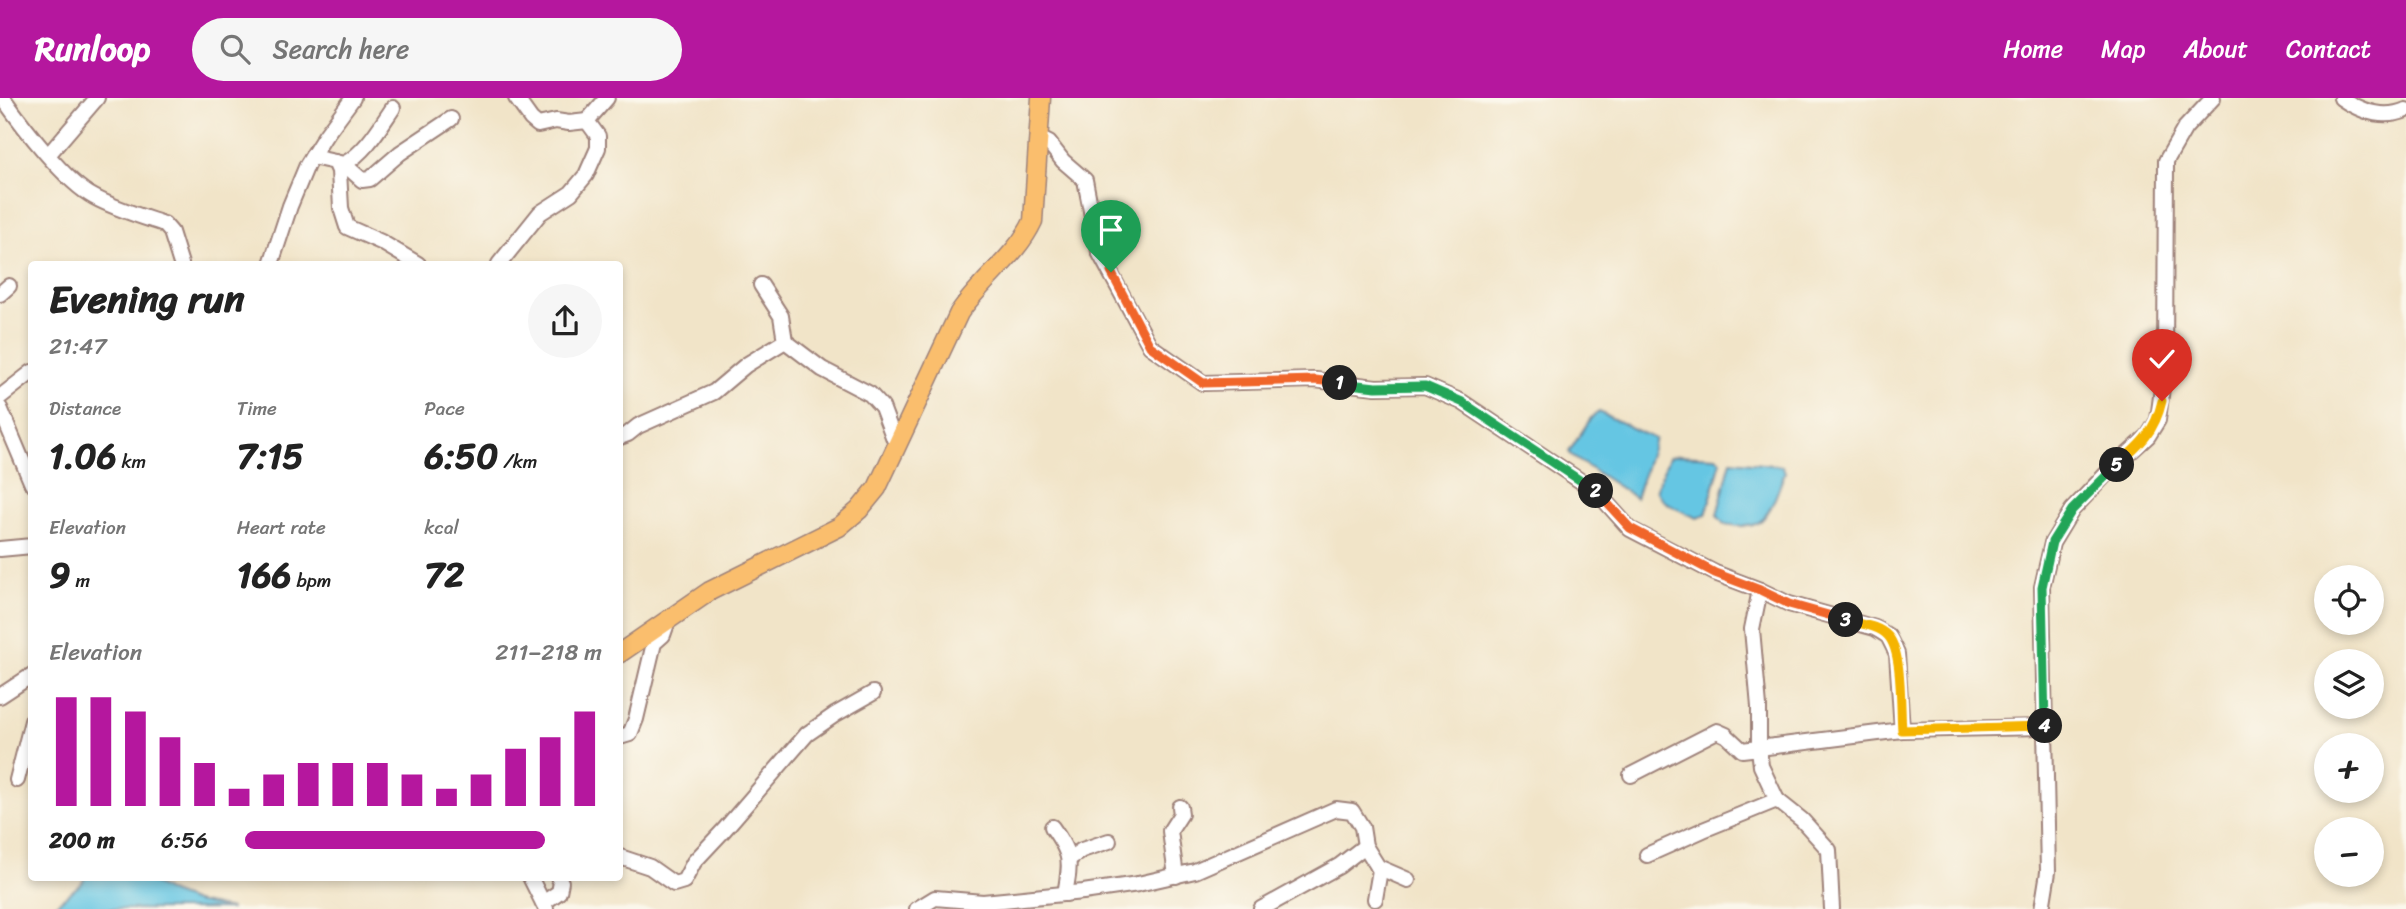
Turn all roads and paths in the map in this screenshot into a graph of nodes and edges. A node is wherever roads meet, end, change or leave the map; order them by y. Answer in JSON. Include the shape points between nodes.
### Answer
{"nodes":[{"id":1,"x":3,"y":98,"type":"edge"},
{"id":2,"x":97,"y":98,"type":"edge"},
{"id":3,"x":352,"y":98,"type":"edge"},
{"id":4,"x":516,"y":98,"type":"edge"},
{"id":5,"x":607,"y":98,"type":"edge"},
{"id":6,"x":1041,"y":98,"type":"edge"},
{"id":7,"x":2213,"y":98,"type":"edge"},
{"id":8,"x":2341,"y":98,"type":"edge"},
{"id":9,"x":394,"y":108,"type":"dead end"},
{"id":10,"x":2406,"y":110,"type":"edge"},
{"id":11,"x":452,"y":119,"type":"dead end"},
{"id":12,"x":587,"y":121,"type":"junction"},
{"id":13,"x":1039,"y":138,"type":"junction"},
{"id":14,"x":49,"y":154,"type":"junction"},
{"id":15,"x":312,"y":157,"type":"junction"},
{"id":16,"x":340,"y":163,"type":"junction"},
{"id":17,"x":178,"y":261,"type":"edge"},
{"id":18,"x":272,"y":261,"type":"edge"},
{"id":19,"x":413,"y":261,"type":"edge"},
{"id":20,"x":501,"y":261,"type":"edge"},
{"id":21,"x":761,"y":285,"type":"dead end"},
{"id":22,"x":785,"y":341,"type":"junction"},
{"id":23,"x":28,"y":375,"type":"edge"},
{"id":24,"x":0,"y":397,"type":"edge"},
{"id":25,"x":0,"y":408,"type":"edge"},
{"id":26,"x":623,"y":436,"type":"edge"},
{"id":27,"x":897,"y":447,"type":"junction"},
{"id":28,"x":28,"y":474,"type":"edge"},
{"id":29,"x":28,"y":546,"type":"edge"},
{"id":30,"x":0,"y":550,"type":"edge"},
{"id":31,"x":1760,"y":590,"type":"junction"},
{"id":32,"x":669,"y":618,"type":"junction"},
{"id":33,"x":623,"y":651,"type":"edge"},
{"id":34,"x":28,"y":677,"type":"edge"},
{"id":35,"x":873,"y":693,"type":"dead end"},
{"id":36,"x":0,"y":696,"type":"edge"},
{"id":37,"x":2045,"y":727,"type":"junction"},
{"id":38,"x":1902,"y":730,"type":"junction"},
{"id":39,"x":623,"y":736,"type":"edge"},
{"id":40,"x":28,"y":739,"type":"edge"},
{"id":41,"x":1759,"y":748,"type":"junction"},
{"id":42,"x":1631,"y":775,"type":"dead end"},
{"id":43,"x":18,"y":780,"type":"dead end"},
{"id":44,"x":1777,"y":800,"type":"junction"},
{"id":45,"x":1180,"y":807,"type":"dead end"},
{"id":46,"x":1052,"y":827,"type":"dead end"},
{"id":47,"x":1109,"y":841,"type":"dead end"},
{"id":48,"x":1365,"y":846,"type":"junction"},
{"id":49,"x":1647,"y":855,"type":"dead end"},
{"id":50,"x":623,"y":858,"type":"edge"},
{"id":51,"x":1069,"y":859,"type":"junction"},
{"id":52,"x":1378,"y":867,"type":"junction"},
{"id":53,"x":1176,"y":876,"type":"junction"},
{"id":54,"x":1408,"y":880,"type":"dead end"},
{"id":55,"x":532,"y":881,"type":"edge"},
{"id":56,"x":561,"y":881,"type":"edge"},
{"id":57,"x":1065,"y":894,"type":"junction"},
{"id":58,"x":1375,"y":899,"type":"dead end"},
{"id":59,"x":545,"y":906,"type":"edge"},
{"id":60,"x":917,"y":909,"type":"edge"},
{"id":61,"x":1261,"y":909,"type":"edge"},
{"id":62,"x":1832,"y":909,"type":"edge"},
{"id":63,"x":2042,"y":909,"type":"edge"}],
"edges":[{"from":1,"to":14,"type":"street"},
{"from":2,"to":14,"type":"street"},
{"from":3,"to":15,"type":"street"},
{"from":4,"to":12,"type":"street","via":[[538,125]]},
{"from":5,"to":12,"type":"street"},
{"from":6,"to":13,"type":"main road"},
{"from":7,"to":37,"type":"street","via":[[2185,128],[2166,161],[2165,364],[2158,420],[2148,436],[2072,510],[2052,542],[2042,587]]},
{"from":8,"to":10,"type":"street","via":[[2375,114]]},
{"from":9,"to":16,"type":"street","via":[[352,160]]},
{"from":11,"to":16,"type":"street","via":[[370,179],[362,180]]},
{"from":12,"to":20,"type":"street","via":[[598,136],[598,148],[586,175],[571,194],[540,213]]},
{"from":13,"to":27,"type":"main road","via":[[1034,221],[1026,237],[959,313]]},
{"from":13,"to":31,"type":"street","via":[[1085,180],[1099,253],[1150,346],[1203,383],[1315,380],[1376,387],[1425,386],[1462,402],[1597,492],[1630,528],[1715,573]]},
{"from":14,"to":17,"type":"street","via":[[91,196],[164,224],[171,232]]},
{"from":15,"to":16,"type":"street"},
{"from":15,"to":18,"type":"street"},
{"from":16,"to":19,"type":"street","via":[[341,208],[347,228]]},
{"from":21,"to":22,"type":"street","via":[[781,316]]},
{"from":22,"to":26,"type":"street","via":[[746,365],[715,392]]},
{"from":22,"to":27,"type":"street","via":[[822,369],[870,394],[882,407]]},
{"from":23,"to":24,"type":"street"},
{"from":25,"to":28,"type":"street"},
{"from":27,"to":32,"type":"main road","via":[[877,488],[839,527],[710,591]]},
{"from":29,"to":30,"type":"street"},
{"from":31,"to":38,"type":"street","via":[[1888,636],[1897,653]]},
{"from":31,"to":41,"type":"street","via":[[1752,629]]},
{"from":32,"to":33,"type":"main road"},
{"from":32,"to":39,"type":"street","via":[[663,635],[654,643],[636,719],[629,734]]},
{"from":34,"to":36,"type":"street"},
{"from":35,"to":50,"type":"street","via":[[807,734],[694,862],[684,881],[674,884],[650,867]]},
{"from":37,"to":38,"type":"street"},
{"from":37,"to":63,"type":"street","via":[[2048,872]]},
{"from":38,"to":41,"type":"street"},
{"from":40,"to":43,"type":"street"},
{"from":41,"to":42,"type":"street","via":[[1742,750],[1717,730]]},
{"from":41,"to":44,"type":"street","via":[[1761,766]]},
{"from":44,"to":49,"type":"street"},
{"from":44,"to":62,"type":"street","via":[[1829,850]]},
{"from":45,"to":53,"type":"street","via":[[1181,814],[1170,831]]},
{"from":46,"to":51,"type":"street"},
{"from":47,"to":51,"type":"street"},
{"from":48,"to":52,"type":"street"},
{"from":48,"to":53,"type":"street","via":[[1362,827],[1352,811],[1336,809],[1195,872]]},
{"from":48,"to":61,"type":"street","via":[[1339,866]]},
{"from":51,"to":57,"type":"street"},
{"from":52,"to":54,"type":"street"},
{"from":52,"to":58,"type":"street"},
{"from":53,"to":57,"type":"street"},
{"from":55,"to":59,"type":"street"},
{"from":56,"to":59,"type":"street","via":[[559,892]]},
{"from":57,"to":60,"type":"street","via":[[984,902],[935,898]]}]}
